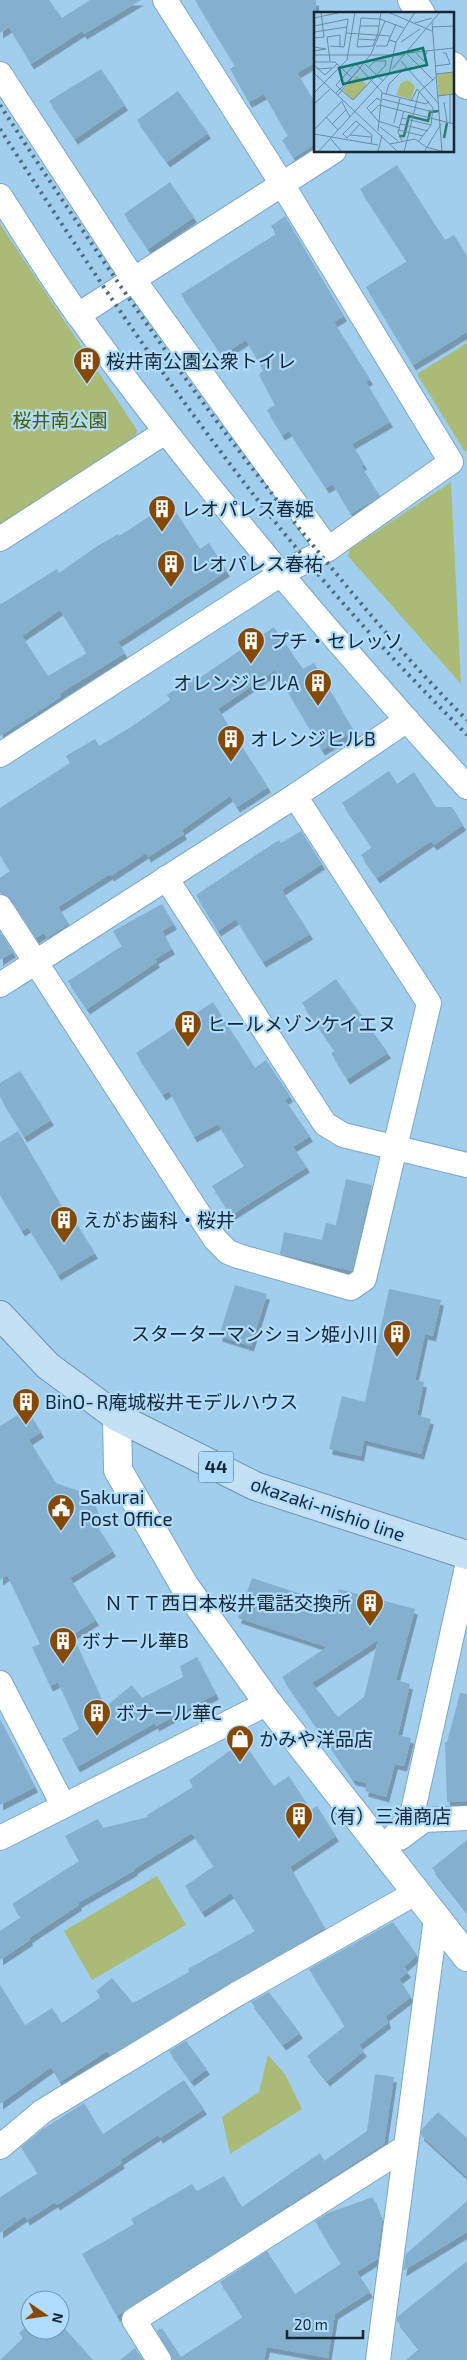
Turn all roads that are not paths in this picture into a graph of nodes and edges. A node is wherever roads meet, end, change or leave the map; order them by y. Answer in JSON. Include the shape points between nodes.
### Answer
{"nodes":[{"id":1,"x":165,"y":0,"type":"edge"},
{"id":2,"x":412,"y":0,"type":"edge"},
{"id":3,"x":420,"y":12,"type":"edge"},
{"id":4,"x":0,"y":74,"type":"edge"},
{"id":5,"x":332,"y":152,"type":"edge"},
{"id":6,"x":282,"y":184,"type":"junction"},
{"id":7,"x":0,"y":196,"type":"edge"},
{"id":8,"x":134,"y":280,"type":"junction"},
{"id":9,"x":78,"y":315,"type":"junction"},
{"id":10,"x":165,"y":432,"type":"junction"},
{"id":11,"x":0,"y":538,"type":"edge"},
{"id":12,"x":328,"y":549,"type":"junction"},
{"id":13,"x":281,"y":574,"type":"junction"},
{"id":14,"x":407,"y":720,"type":"junction"},
{"id":15,"x":0,"y":755,"type":"edge"},
{"id":16,"x":467,"y":787,"type":"edge"},
{"id":17,"x":295,"y":796,"type":"junction"},
{"id":18,"x":166,"y":878,"type":"junction"},
{"id":19,"x":0,"y":907,"type":"edge"},
{"id":20,"x":36,"y":962,"type":"junction"},
{"id":21,"x":0,"y":985,"type":"edge"},
{"id":22,"x":396,"y":1149,"type":"junction"},
{"id":23,"x":467,"y":1165,"type":"edge"},
{"id":24,"x":0,"y":1315,"type":"edge"},
{"id":25,"x":117,"y":1417,"type":"junction"},
{"id":26,"x":467,"y":1555,"type":"edge"},
{"id":27,"x":467,"y":1567,"type":"edge"},
{"id":28,"x":0,"y":1683,"type":"edge"},
{"id":29,"x":268,"y":1703,"type":"junction"},
{"id":30,"x":63,"y":1805,"type":"junction"},
{"id":31,"x":467,"y":1818,"type":"edge"},
{"id":32,"x":0,"y":1838,"type":"edge"},
{"id":33,"x":384,"y":1849,"type":"junction"},
{"id":34,"x":417,"y":1892,"type":"junction"},
{"id":35,"x":436,"y":1918,"type":"junction"},
{"id":36,"x":467,"y":1957,"type":"edge"},
{"id":37,"x":0,"y":2147,"type":"edge"},
{"id":38,"x":406,"y":2147,"type":"junction"},
{"id":39,"x":159,"y":2360,"type":"edge"},
{"id":40,"x":378,"y":2360,"type":"edge"}],
"edges":[{"from":1,"to":6,"type":"street"},
{"from":2,"to":3,"type":"street"},
{"from":4,"to":8,"type":"street"},
{"from":5,"to":6,"type":"street"},
{"from":6,"to":8,"type":"street"},
{"from":6,"to":12,"type":"street","via":[[451,462]]},
{"from":7,"to":9,"type":"street"},
{"from":8,"to":9,"type":"street"},
{"from":8,"to":12,"type":"street"},
{"from":9,"to":10,"type":"street"},
{"from":10,"to":11,"type":"street"},
{"from":10,"to":13,"type":"street"},
{"from":12,"to":13,"type":"street"},
{"from":13,"to":14,"type":"street"},
{"from":13,"to":15,"type":"street"},
{"from":14,"to":16,"type":"street"},
{"from":14,"to":17,"type":"street"},
{"from":17,"to":18,"type":"street"},
{"from":17,"to":22,"type":"street","via":[[429,1003]]},
{"from":18,"to":20,"type":"street"},
{"from":18,"to":22,"type":"street","via":[[324,1124],[343,1135]]},
{"from":19,"to":20,"type":"street"},
{"from":20,"to":21,"type":"street"},
{"from":20,"to":22,"type":"street","via":[[215,1239],[228,1252],[351,1288],[364,1279]]},
{"from":22,"to":23,"type":"street"},
{"from":24,"to":25,"type":"main road","name":"okazaki-nishio line","number":"44","via":[[48,1366]]},
{"from":25,"to":26,"type":"main road","name":"okazaki-nishio line","number":"44","via":[[255,1486]]},
{"from":25,"to":29,"type":"street","via":[[118,1470],[184,1585]]},
{"from":27,"to":33,"type":"street","via":[[412,1815]]},
{"from":28,"to":30,"type":"street"},
{"from":29,"to":30,"type":"street"},
{"from":29,"to":33,"type":"street"},
{"from":30,"to":32,"type":"street"},
{"from":31,"to":33,"type":"street","via":[[424,1820]]},
{"from":33,"to":34,"type":"street"},
{"from":34,"to":35,"type":"street"},
{"from":34,"to":37,"type":"street","via":[[51,2106]]},
{"from":35,"to":36,"type":"street"},
{"from":35,"to":38,"type":"street"},
{"from":38,"to":39,"type":"street","via":[[134,2320]]},
{"from":38,"to":40,"type":"street"}]}
